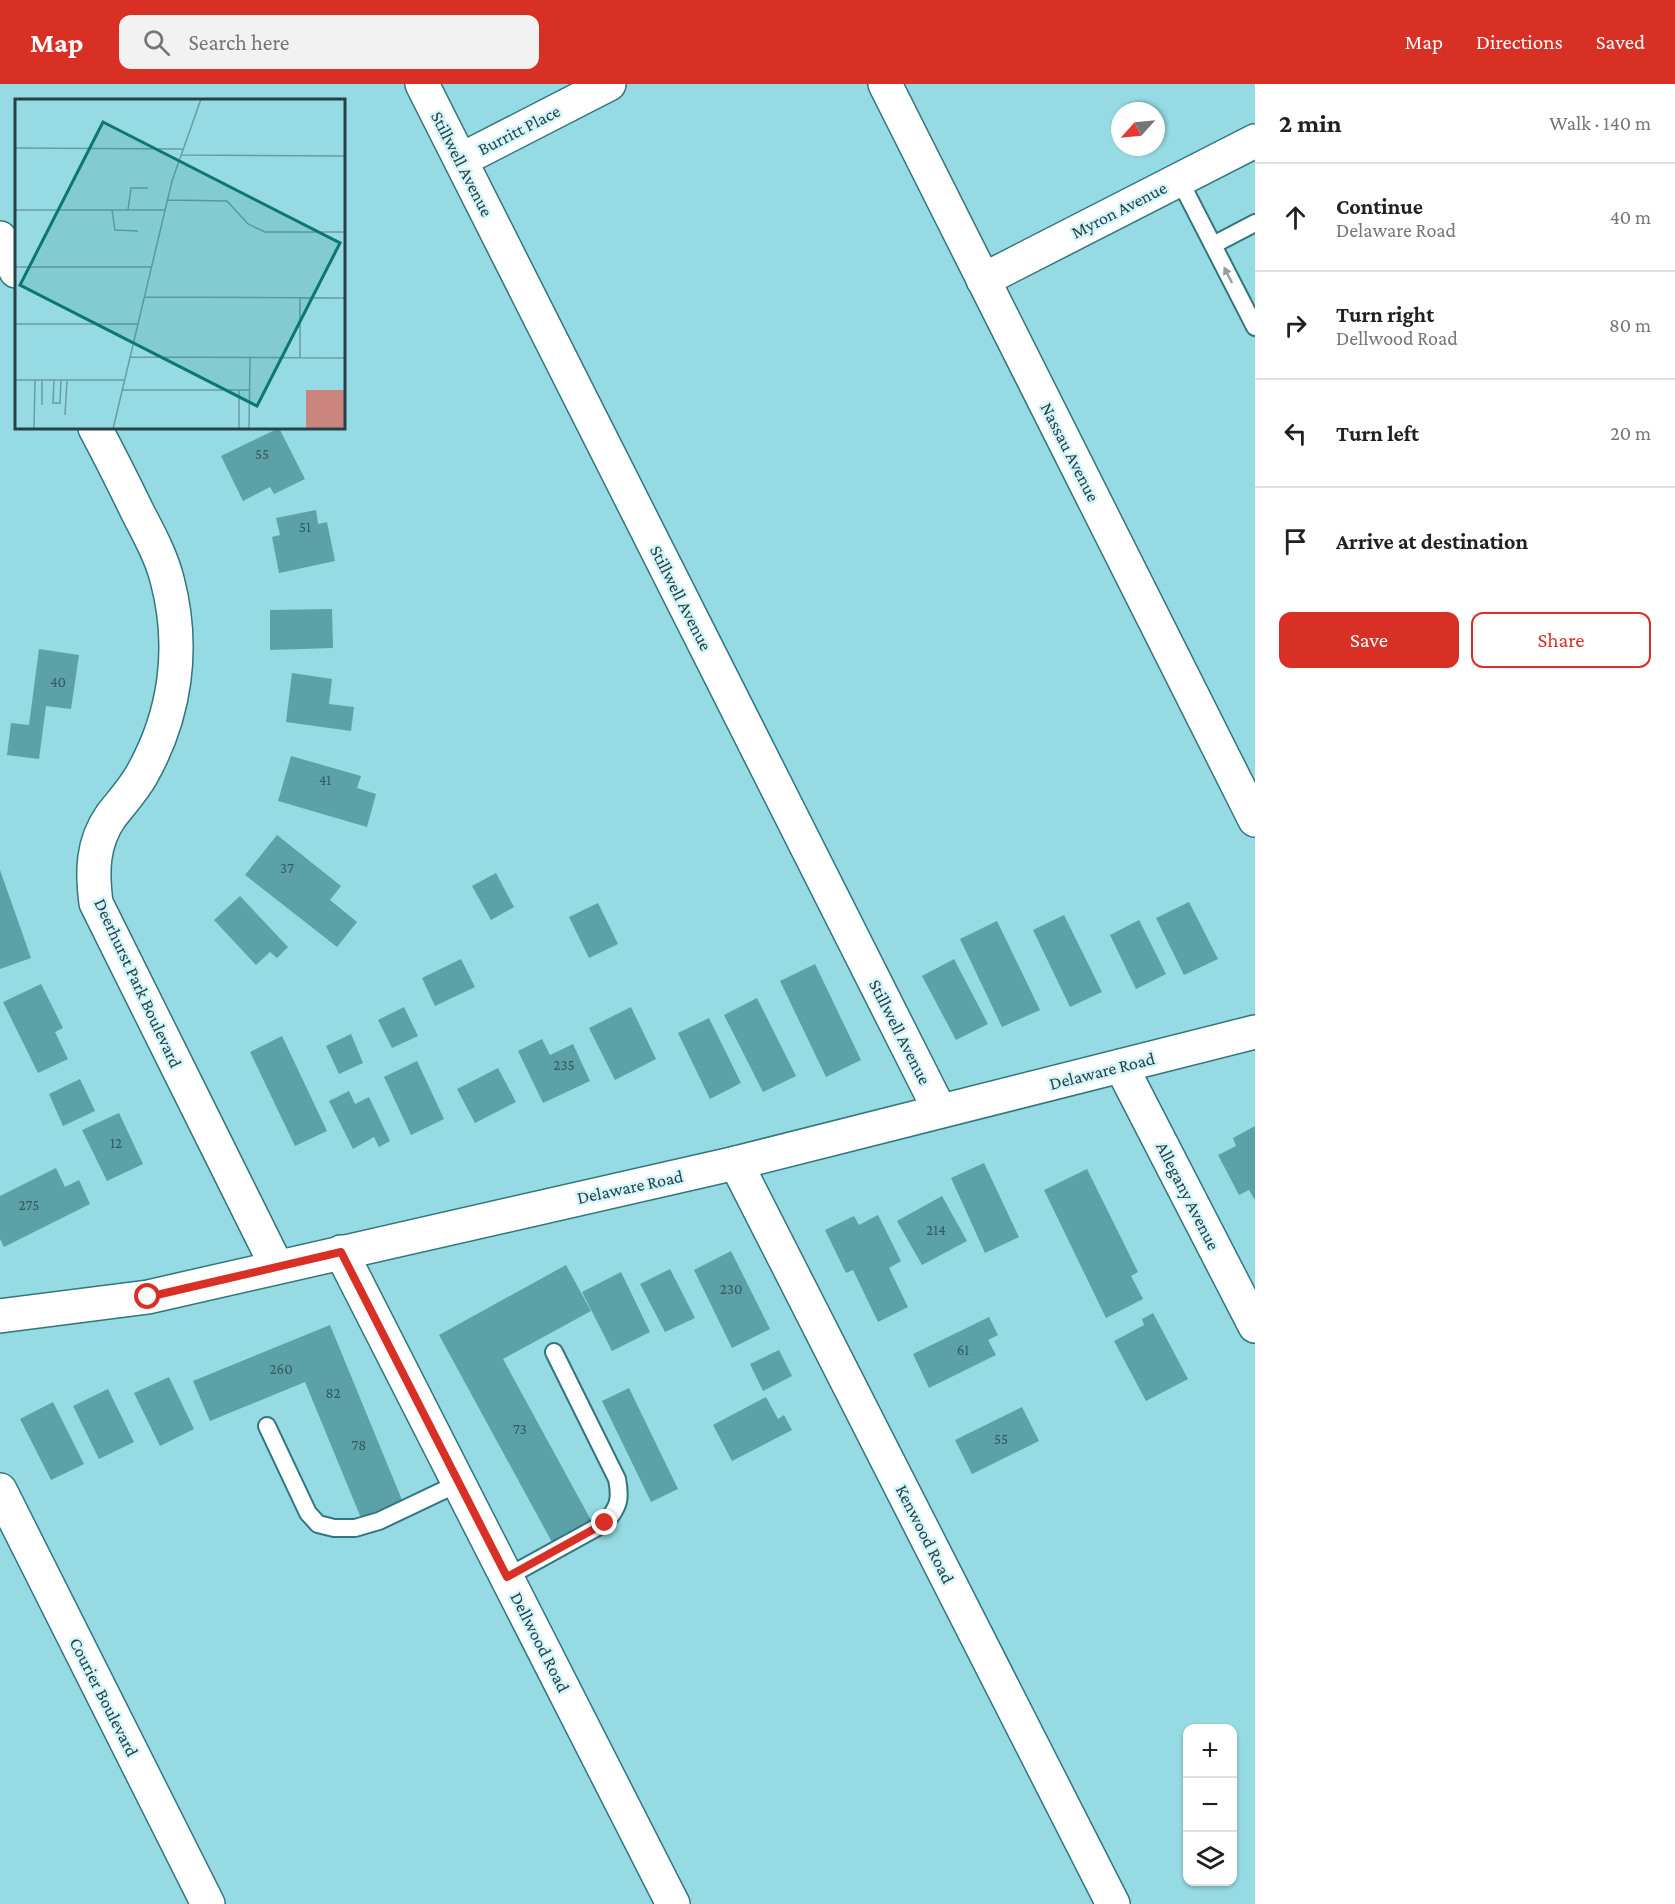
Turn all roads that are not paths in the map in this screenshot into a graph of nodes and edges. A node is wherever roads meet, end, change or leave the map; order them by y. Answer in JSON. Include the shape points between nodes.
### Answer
{"nodes":[{"id":1,"x":422,"y":84,"type":"edge"},
{"id":2,"x":609,"y":84,"type":"edge"},
{"id":3,"x":885,"y":84,"type":"edge"},
{"id":4,"x":1255,"y":141,"type":"edge"},
{"id":5,"x":460,"y":160,"type":"junction"},
{"id":6,"x":1179,"y":179,"type":"junction"},
{"id":7,"x":1255,"y":223,"type":"edge"},
{"id":8,"x":0,"y":238,"type":"edge"},
{"id":9,"x":1213,"y":245,"type":"junction"},
{"id":10,"x":15,"y":269,"type":"edge"},
{"id":11,"x":983,"y":279,"type":"junction"},
{"id":12,"x":1255,"y":327,"type":"edge"},
{"id":13,"x":96,"y":429,"type":"edge"},
{"id":14,"x":1255,"y":820,"type":"edge"},
{"id":15,"x":1255,"y":1032,"type":"edge"},
{"id":16,"x":1121,"y":1066,"type":"junction"},
{"id":17,"x":940,"y":1111,"type":"junction"},
{"id":18,"x":736,"y":1163,"type":"junction"},
{"id":19,"x":341,"y":1252,"type":"junction"},
{"id":20,"x":277,"y":1267,"type":"junction"},
{"id":21,"x":0,"y":1316,"type":"edge"},
{"id":22,"x":1255,"y":1326,"type":"edge"},
{"id":23,"x":554,"y":1352,"type":"dead end"},
{"id":24,"x":267,"y":1426,"type":"dead end"},
{"id":25,"x":459,"y":1483,"type":"junction"},
{"id":26,"x":0,"y":1490,"type":"edge"},
{"id":27,"x":507,"y":1577,"type":"junction"},
{"id":28,"x":208,"y":1904,"type":"edge"},
{"id":29,"x":673,"y":1904,"type":"edge"},
{"id":30,"x":1113,"y":1904,"type":"edge"}],
"edges":[{"from":1,"to":5,"type":"street","name":"Stillwell Avenue"},
{"from":2,"to":5,"type":"street","name":"Burritt Place"},
{"from":3,"to":11,"type":"street","name":"Nassau Avenue"},
{"from":4,"to":6,"type":"street","name":"Myron Avenue"},
{"from":5,"to":17,"type":"street","name":"Stillwell Avenue"},
{"from":6,"to":9,"type":"lane"},
{"from":6,"to":11,"type":"street","name":"Myron Avenue"},
{"from":7,"to":9,"type":"lane"},
{"from":8,"to":10,"type":"street"},
{"from":12,"to":9,"type":"lane","one_way":true},
{"from":11,"to":14,"type":"street","name":"Nassau Avenue"},
{"from":13,"to":20,"type":"street","name":"Deerhurst Park Boulevard","via":[[155,545],[167,578],[176,621],[177,664],[171,704],[159,743],[97,843],[92,873],[96,903]]},
{"from":15,"to":16,"type":"street","name":"Delaware Road"},
{"from":16,"to":17,"type":"street","name":"Delaware Road"},
{"from":16,"to":22,"type":"street","name":"Allegany Avenue"},
{"from":17,"to":18,"type":"street","name":"Delaware Road"},
{"from":18,"to":19,"type":"street","name":"Delaware Road"},
{"from":18,"to":30,"type":"street","name":"Kenwood Road"},
{"from":19,"to":20,"type":"street","name":"Delaware Road"},
{"from":19,"to":25,"type":"street","name":"Dellwood Road"},
{"from":20,"to":21,"type":"street","name":"Delaware Road","via":[[148,1297]]},
{"from":23,"to":27,"type":"lane","via":[[617,1479],[621,1496],[605,1523]]},
{"from":24,"to":25,"type":"lane","via":[[308,1513],[318,1524],[355,1528],[379,1521]]},
{"from":25,"to":27,"type":"street","name":"Dellwood Road"},
{"from":26,"to":28,"type":"street","name":"Courier Boulevard"},
{"from":27,"to":29,"type":"street","name":"Dellwood Road"}]}
